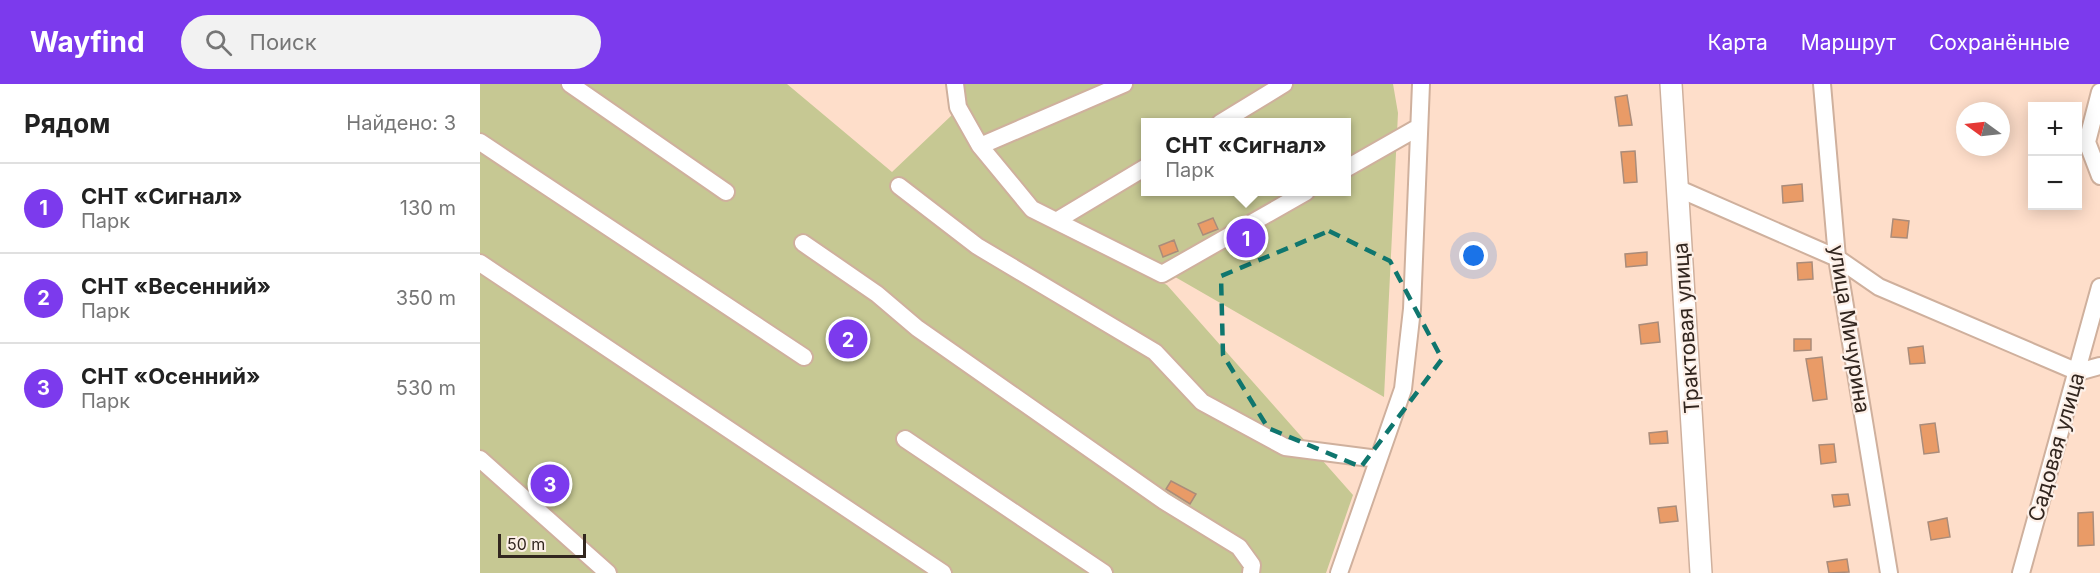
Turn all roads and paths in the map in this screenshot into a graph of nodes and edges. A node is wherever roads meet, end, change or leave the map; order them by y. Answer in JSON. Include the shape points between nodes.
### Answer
{"nodes":[{"id":1,"x":570,"y":84,"type":"edge"},
{"id":2,"x":955,"y":84,"type":"edge"},
{"id":3,"x":1124,"y":84,"type":"edge"},
{"id":4,"x":1284,"y":84,"type":"edge"},
{"id":5,"x":1421,"y":84,"type":"edge"},
{"id":6,"x":1671,"y":84,"type":"edge"},
{"id":7,"x":1822,"y":84,"type":"edge"},
{"id":8,"x":2100,"y":92,"type":"edge"},
{"id":9,"x":1228,"y":118,"type":"edge"},
{"id":10,"x":1419,"y":127,"type":"junction"},
{"id":11,"x":480,"y":142,"type":"edge"},
{"id":12,"x":980,"y":146,"type":"junction"},
{"id":13,"x":1351,"y":166,"type":"edge"},
{"id":14,"x":1141,"y":170,"type":"edge"},
{"id":15,"x":2100,"y":176,"type":"edge"},
{"id":16,"x":899,"y":186,"type":"dead end"},
{"id":17,"x":1677,"y":188,"type":"junction"},
{"id":18,"x":726,"y":192,"type":"dead end"},
{"id":19,"x":1299,"y":196,"type":"edge"},
{"id":20,"x":1056,"y":221,"type":"junction"},
{"id":21,"x":804,"y":243,"type":"dead end"},
{"id":22,"x":1837,"y":258,"type":"junction"},
{"id":23,"x":480,"y":263,"type":"edge"},
{"id":24,"x":2100,"y":287,"type":"edge"},
{"id":25,"x":2100,"y":332,"type":"edge"},
{"id":26,"x":2085,"y":345,"type":"junction"},
{"id":27,"x":804,"y":357,"type":"dead end"},
{"id":28,"x":2100,"y":366,"type":"edge"},
{"id":29,"x":2078,"y":372,"type":"junction"},
{"id":30,"x":905,"y":439,"type":"dead end"},
{"id":31,"x":480,"y":459,"type":"edge"},
{"id":32,"x":1378,"y":459,"type":"junction"},
{"id":33,"x":608,"y":573,"type":"edge"},
{"id":34,"x":943,"y":573,"type":"edge"},
{"id":35,"x":1104,"y":573,"type":"edge"},
{"id":36,"x":1251,"y":573,"type":"edge"},
{"id":37,"x":1340,"y":573,"type":"edge"},
{"id":38,"x":1701,"y":573,"type":"edge"},
{"id":39,"x":1889,"y":573,"type":"edge"},
{"id":40,"x":2021,"y":573,"type":"edge"}],
"edges":[{"from":1,"to":18,"type":"street"},
{"from":2,"to":12,"type":"street","via":[[958,106]]},
{"from":3,"to":12,"type":"street"},
{"from":4,"to":9,"type":"street"},
{"from":5,"to":10,"type":"street"},
{"from":6,"to":17,"type":"main road","name":"Трактовая улица"},
{"from":7,"to":22,"type":"street","name":"улица Мичурина"},
{"from":8,"to":15,"type":"street","via":[[2087,142]]},
{"from":10,"to":13,"type":"street"},
{"from":10,"to":32,"type":"street","via":[[1412,309],[1403,389]]},
{"from":11,"to":27,"type":"street"},
{"from":12,"to":20,"type":"street","via":[[1032,209]]},
{"from":14,"to":20,"type":"street"},
{"from":16,"to":32,"type":"street","via":[[977,246],[1155,352],[1202,402],[1285,447]]},
{"from":17,"to":22,"type":"street"},
{"from":17,"to":38,"type":"main road","name":"Трактовая улица"},
{"from":19,"to":20,"type":"street","via":[[1162,274]]},
{"from":21,"to":36,"type":"street","via":[[877,294],[917,328],[1126,474],[1239,547],[1252,566]]},
{"from":22,"to":29,"type":"street","via":[[1879,287]]},
{"from":22,"to":39,"type":"street","name":"улица Мичурина"},
{"from":23,"to":34,"type":"street"},
{"from":24,"to":26,"type":"street","name":"Садовая улица"},
{"from":25,"to":26,"type":"street"},
{"from":26,"to":29,"type":"street","name":"Садовая улица"},
{"from":28,"to":29,"type":"street"},
{"from":29,"to":40,"type":"street","name":"Садовая улица"},
{"from":30,"to":35,"type":"street"},
{"from":31,"to":33,"type":"street"},
{"from":32,"to":37,"type":"street"}]}
